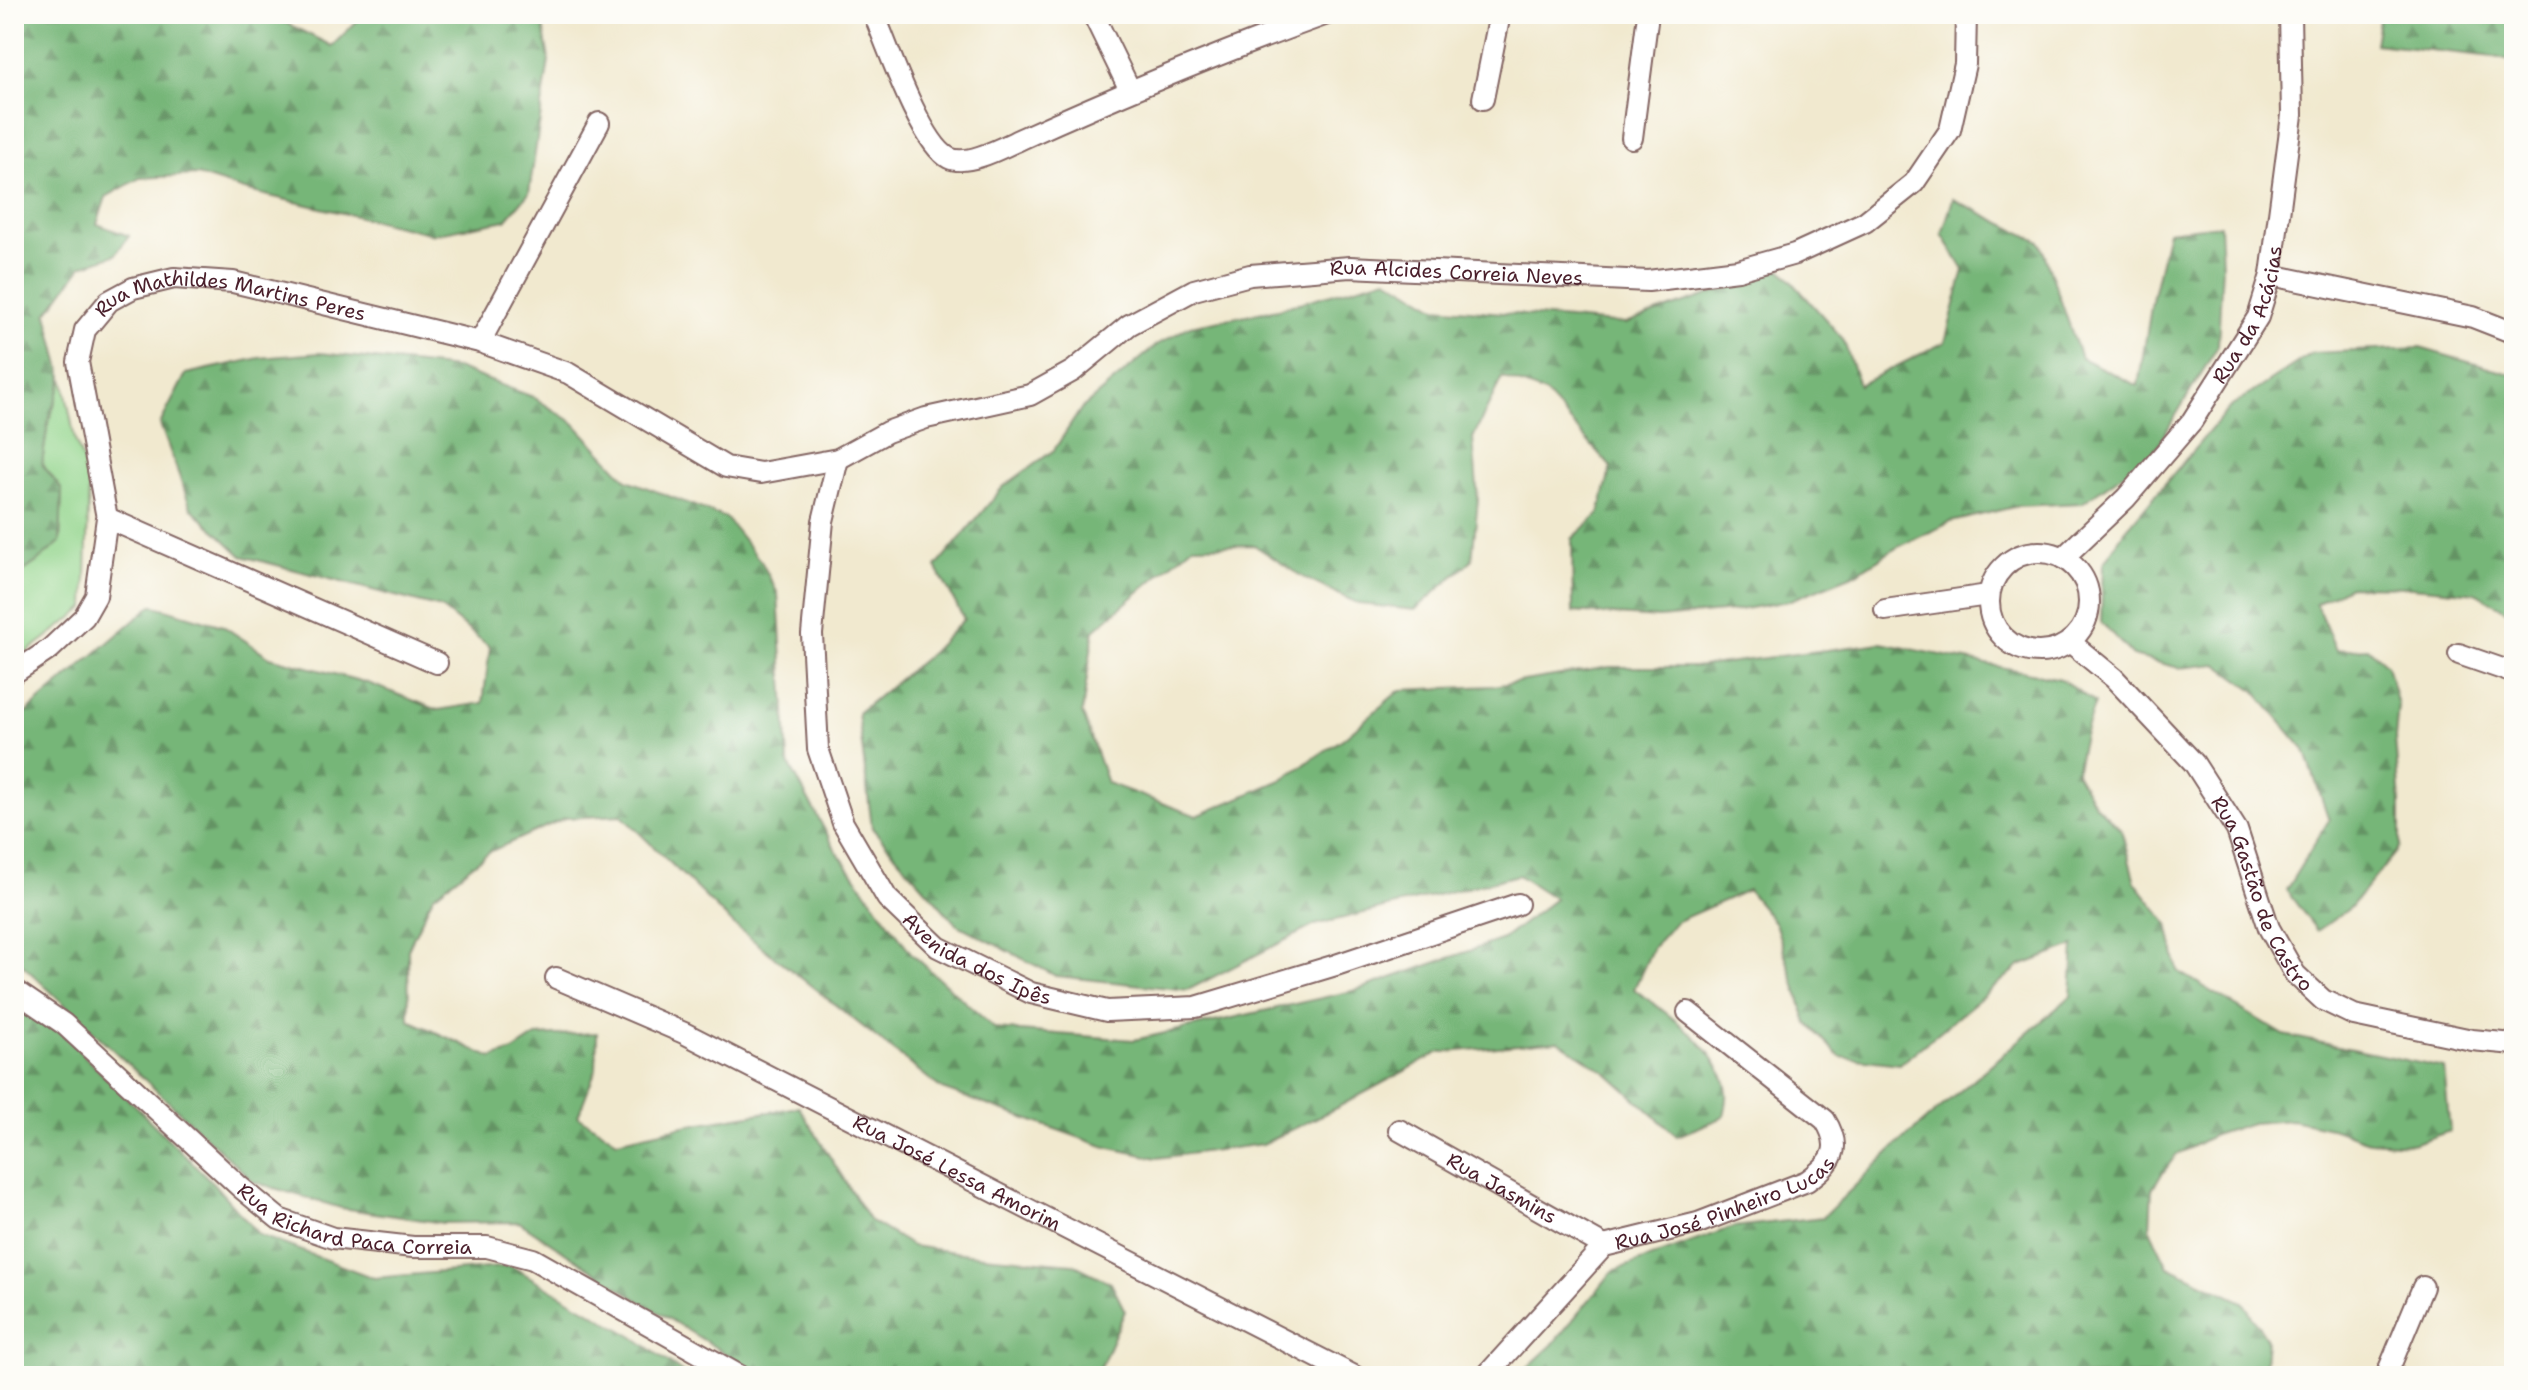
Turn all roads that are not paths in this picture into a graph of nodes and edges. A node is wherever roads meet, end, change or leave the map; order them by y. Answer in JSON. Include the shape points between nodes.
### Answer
{"nodes":[{"id":1,"x":874,"y":14,"type":"edge"},
{"id":2,"x":1093,"y":14,"type":"edge"},
{"id":3,"x":1326,"y":14,"type":"edge"},
{"id":4,"x":1500,"y":14,"type":"edge"},
{"id":5,"x":1648,"y":14,"type":"edge"},
{"id":6,"x":1966,"y":14,"type":"edge"},
{"id":7,"x":2290,"y":14,"type":"edge"},
{"id":8,"x":1130,"y":90,"type":"junction"},
{"id":9,"x":1483,"y":99,"type":"dead end"},
{"id":10,"x":599,"y":123,"type":"dead end"},
{"id":11,"x":1632,"y":138,"type":"dead end"},
{"id":12,"x":2271,"y":275,"type":"junction"},
{"id":13,"x":2514,"y":333,"type":"edge"},
{"id":14,"x":480,"y":342,"type":"junction"},
{"id":15,"x":838,"y":459,"type":"junction"},
{"id":16,"x":107,"y":518,"type":"junction"},
{"id":17,"x":2063,"y":558,"type":"junction"},
{"id":18,"x":1988,"y":595,"type":"junction"},
{"id":19,"x":1885,"y":610,"type":"dead end"},
{"id":20,"x":2070,"y":642,"type":"junction"},
{"id":21,"x":2459,"y":654,"type":"dead end"},
{"id":22,"x":437,"y":663,"type":"dead end"},
{"id":23,"x":14,"y":673,"type":"edge"},
{"id":24,"x":2514,"y":673,"type":"edge"},
{"id":25,"x":1518,"y":904,"type":"dead end"},
{"id":26,"x":556,"y":978,"type":"dead end"},
{"id":27,"x":14,"y":990,"type":"edge"},
{"id":28,"x":1688,"y":1012,"type":"dead end"},
{"id":29,"x":2514,"y":1044,"type":"edge"},
{"id":30,"x":1399,"y":1130,"type":"dead end"},
{"id":31,"x":1604,"y":1246,"type":"junction"},
{"id":32,"x":2423,"y":1287,"type":"dead end"},
{"id":33,"x":740,"y":1376,"type":"edge"},
{"id":34,"x":1354,"y":1376,"type":"edge"},
{"id":35,"x":1486,"y":1376,"type":"edge"},
{"id":36,"x":2386,"y":1376,"type":"edge"}],
"edges":[{"from":1,"to":8,"type":"street","via":[[919,119],[936,149],[950,158],[976,157]]},
{"from":2,"to":8,"type":"street"},
{"from":3,"to":8,"type":"street"},
{"from":4,"to":9,"type":"street"},
{"from":5,"to":11,"type":"street"},
{"from":6,"to":15,"type":"street","name":"Rua Alcides Correia Neves","via":[[1965,64],[1950,130],[1914,183],[1865,222],[1795,254],[1738,270],[1648,281],[1350,267],[1250,275],[1194,290],[1129,325],[1073,371],[1030,395],[926,418]]},
{"from":7,"to":12,"type":"street","name":"Rua da Acácias","via":[[2292,115]]},
{"from":10,"to":14,"type":"street"},
{"from":12,"to":13,"type":"street","via":[[2473,317]]},
{"from":12,"to":17,"type":"street","name":"Rua da Acácias","via":[[2258,317],[2192,421],[2126,498]]},
{"from":14,"to":15,"type":"street","name":"Rua Mathildes Martins Peres","via":[[568,373],[726,467],[761,473]]},
{"from":14,"to":16,"type":"street","name":"Rua Mathildes Martins Peres","via":[[233,282],[174,278],[133,288],[109,301],[85,330],[78,362]]},
{"from":15,"to":25,"type":"street","name":"Avenida dos Ipês","via":[[823,521],[812,634],[818,749],[843,823],[887,898],[938,947],[1031,993],[1107,1011],[1196,1007]]},
{"from":16,"to":22,"type":"street"},
{"from":16,"to":23,"type":"street","name":"Rua Mathildes Martins Peres","via":[[96,596],[84,617]]},
{"from":17,"to":18,"type":"street","via":[[2048,552],[2016,556],[1993,579]]},
{"from":17,"to":20,"type":"street","via":[[2076,568],[2089,598],[2084,622]]},
{"from":18,"to":19,"type":"street"},
{"from":18,"to":20,"type":"street","via":[[1995,628],[2020,650],[2037,653]]},
{"from":20,"to":29,"type":"street","name":"Rua Gastão de Castro","via":[[2114,678],[2194,763],[2237,830],[2269,928],[2295,974],[2323,1000],[2354,1015]]},
{"from":21,"to":24,"type":"street"},
{"from":26,"to":34,"type":"street","name":"Rua José Lessa Amorim","via":[[684,1033]]},
{"from":27,"to":33,"type":"street","name":"Rua Richard Paca Correia","via":[[64,1024],[279,1219],[333,1238],[413,1247],[487,1247],[533,1259]]},
{"from":28,"to":31,"type":"street","name":"Rua José Pinheiro Lucas","via":[[1825,1120],[1835,1136],[1835,1151],[1823,1170],[1807,1181],[1698,1223]]},
{"from":30,"to":31,"type":"street","name":"Rua Jasmins"},
{"from":31,"to":35,"type":"street","name":"Rua José Pinheiro Lucas"},
{"from":32,"to":36,"type":"street"}]}
